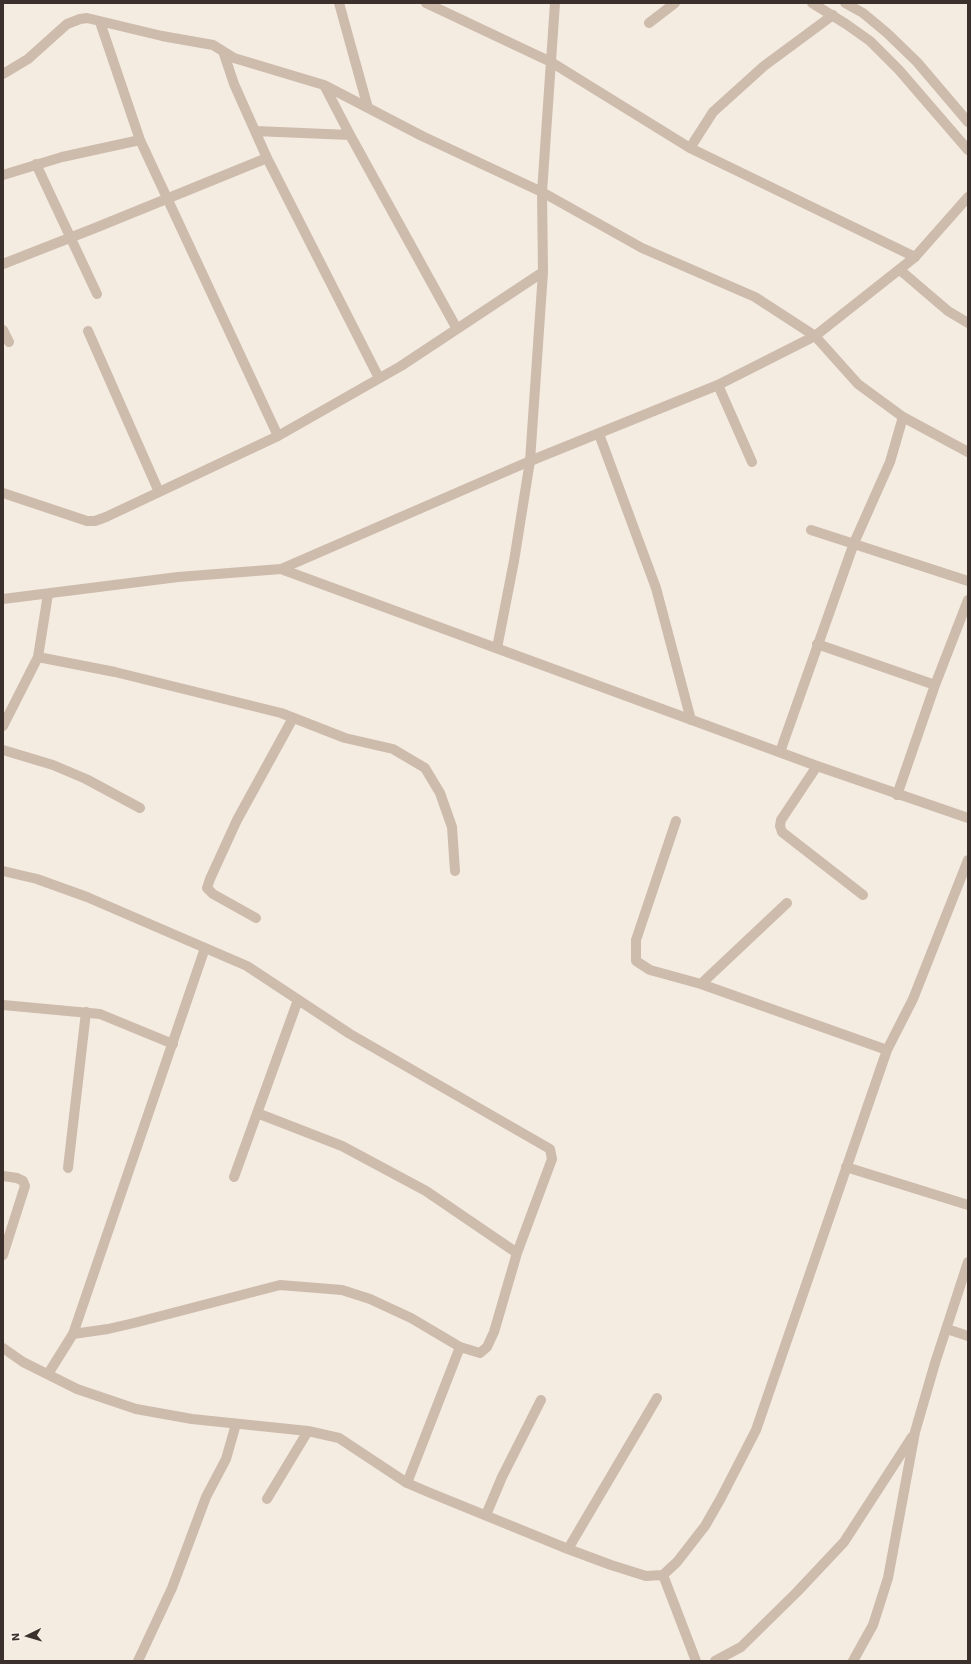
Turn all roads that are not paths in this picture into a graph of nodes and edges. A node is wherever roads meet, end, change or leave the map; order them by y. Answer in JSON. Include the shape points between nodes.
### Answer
{"nodes":[{"id":1,"x":339,"y":3,"type":"edge"},
{"id":2,"x":426,"y":3,"type":"edge"},
{"id":3,"x":555,"y":3,"type":"edge"},
{"id":4,"x":675,"y":3,"type":"edge"},
{"id":5,"x":812,"y":3,"type":"edge"},
{"id":6,"x":845,"y":3,"type":"edge"},
{"id":7,"x":833,"y":15,"type":"junction"},
{"id":8,"x":100,"y":22,"type":"junction"},
{"id":9,"x":649,"y":23,"type":"dead end"},
{"id":10,"x":223,"y":51,"type":"junction"},
{"id":11,"x":551,"y":62,"type":"junction"},
{"id":12,"x":3,"y":74,"type":"edge"},
{"id":13,"x":324,"y":85,"type":"junction"},
{"id":14,"x":368,"y":108,"type":"junction"},
{"id":15,"x":968,"y":122,"type":"edge"},
{"id":16,"x":255,"y":131,"type":"junction"},
{"id":17,"x":350,"y":135,"type":"junction"},
{"id":18,"x":140,"y":140,"type":"junction"},
{"id":19,"x":690,"y":148,"type":"junction"},
{"id":20,"x":968,"y":150,"type":"edge"},
{"id":21,"x":267,"y":158,"type":"junction"},
{"id":22,"x":36,"y":164,"type":"junction"},
{"id":23,"x":3,"y":175,"type":"edge"},
{"id":24,"x":542,"y":192,"type":"junction"},
{"id":25,"x":968,"y":197,"type":"edge"},
{"id":26,"x":167,"y":199,"type":"junction"},
{"id":27,"x":71,"y":238,"type":"junction"},
{"id":28,"x":915,"y":257,"type":"junction"},
{"id":29,"x":3,"y":264,"type":"edge"},
{"id":30,"x":900,"y":270,"type":"junction"},
{"id":31,"x":543,"y":272,"type":"junction"},
{"id":32,"x":97,"y":294,"type":"dead end"},
{"id":33,"x":968,"y":323,"type":"edge"},
{"id":34,"x":457,"y":329,"type":"junction"},
{"id":35,"x":3,"y":330,"type":"edge"},
{"id":36,"x":88,"y":331,"type":"dead end"},
{"id":37,"x":814,"y":336,"type":"junction"},
{"id":38,"x":9,"y":342,"type":"dead end"},
{"id":39,"x":379,"y":378,"type":"junction"},
{"id":40,"x":718,"y":385,"type":"junction"},
{"id":41,"x":903,"y":417,"type":"junction"},
{"id":42,"x":599,"y":434,"type":"junction"},
{"id":43,"x":278,"y":436,"type":"junction"},
{"id":44,"x":968,"y":452,"type":"edge"},
{"id":45,"x":530,"y":461,"type":"junction"},
{"id":46,"x":752,"y":462,"type":"dead end"},
{"id":47,"x":159,"y":492,"type":"junction"},
{"id":48,"x":3,"y":493,"type":"edge"},
{"id":49,"x":811,"y":530,"type":"dead end"},
{"id":50,"x":854,"y":543,"type":"junction"},
{"id":51,"x":281,"y":569,"type":"junction"},
{"id":52,"x":968,"y":580,"type":"edge"},
{"id":53,"x":48,"y":594,"type":"junction"},
{"id":54,"x":3,"y":599,"type":"edge"},
{"id":55,"x":968,"y":600,"type":"edge"},
{"id":56,"x":817,"y":644,"type":"junction"},
{"id":57,"x":497,"y":648,"type":"junction"},
{"id":58,"x":38,"y":657,"type":"junction"},
{"id":59,"x":935,"y":685,"type":"junction"},
{"id":60,"x":293,"y":718,"type":"junction"},
{"id":61,"x":691,"y":720,"type":"junction"},
{"id":62,"x":3,"y":726,"type":"edge"},
{"id":63,"x":3,"y":750,"type":"edge"},
{"id":64,"x":780,"y":752,"type":"junction"},
{"id":65,"x":817,"y":766,"type":"junction"},
{"id":66,"x":897,"y":795,"type":"junction"},
{"id":67,"x":140,"y":808,"type":"dead end"},
{"id":68,"x":968,"y":818,"type":"edge"},
{"id":69,"x":676,"y":821,"type":"dead end"},
{"id":70,"x":968,"y":860,"type":"edge"},
{"id":71,"x":455,"y":870,"type":"dead end"},
{"id":72,"x":3,"y":871,"type":"edge"},
{"id":73,"x":863,"y":895,"type":"dead end"},
{"id":74,"x":787,"y":903,"type":"dead end"},
{"id":75,"x":256,"y":918,"type":"dead end"},
{"id":76,"x":205,"y":948,"type":"junction"},
{"id":77,"x":701,"y":984,"type":"junction"},
{"id":78,"x":298,"y":1000,"type":"junction"},
{"id":79,"x":3,"y":1005,"type":"edge"},
{"id":80,"x":86,"y":1012,"type":"junction"},
{"id":81,"x":173,"y":1044,"type":"junction"},
{"id":82,"x":887,"y":1050,"type":"junction"},
{"id":83,"x":257,"y":1114,"type":"junction"},
{"id":84,"x":846,"y":1167,"type":"junction"},
{"id":85,"x":68,"y":1168,"type":"dead end"},
{"id":86,"x":3,"y":1176,"type":"edge"},
{"id":87,"x":234,"y":1177,"type":"dead end"},
{"id":88,"x":968,"y":1206,"type":"edge"},
{"id":89,"x":517,"y":1253,"type":"junction"},
{"id":90,"x":3,"y":1255,"type":"edge"},
{"id":91,"x":968,"y":1262,"type":"edge"},
{"id":92,"x":947,"y":1329,"type":"junction"},
{"id":93,"x":73,"y":1334,"type":"junction"},
{"id":94,"x":968,"y":1336,"type":"edge"},
{"id":95,"x":3,"y":1348,"type":"edge"},
{"id":96,"x":460,"y":1348,"type":"junction"},
{"id":97,"x":48,"y":1374,"type":"junction"},
{"id":98,"x":657,"y":1398,"type":"dead end"},
{"id":99,"x":541,"y":1400,"type":"dead end"},
{"id":100,"x":236,"y":1424,"type":"junction"},
{"id":101,"x":308,"y":1430,"type":"junction"},
{"id":102,"x":915,"y":1432,"type":"junction"},
{"id":103,"x":407,"y":1483,"type":"junction"},
{"id":104,"x":267,"y":1499,"type":"dead end"},
{"id":105,"x":486,"y":1515,"type":"junction"},
{"id":106,"x":568,"y":1549,"type":"junction"},
{"id":107,"x":663,"y":1575,"type":"junction"},
{"id":108,"x":138,"y":1661,"type":"edge"},
{"id":109,"x":696,"y":1661,"type":"edge"},
{"id":110,"x":714,"y":1661,"type":"edge"},
{"id":111,"x":852,"y":1661,"type":"edge"}],
"edges":[{"from":1,"to":14,"type":"street"},
{"from":2,"to":11,"type":"street"},
{"from":3,"to":11,"type":"street"},
{"from":4,"to":9,"type":"street"},
{"from":5,"to":7,"type":"street"},
{"from":6,"to":15,"type":"street","via":[[863,13],[917,62]]},
{"from":7,"to":19,"type":"street","via":[[764,66],[713,112]]},
{"from":7,"to":20,"type":"street","via":[[870,41]]},
{"from":8,"to":10,"type":"street","via":[[203,42]]},
{"from":8,"to":12,"type":"street","via":[[87,18],[67,24],[28,59]]},
{"from":8,"to":18,"type":"street"},
{"from":10,"to":13,"type":"street","via":[[234,58]]},
{"from":10,"to":16,"type":"street","via":[[234,84]]},
{"from":11,"to":19,"type":"street"},
{"from":11,"to":24,"type":"street"},
{"from":13,"to":14,"type":"street"},
{"from":13,"to":17,"type":"street"},
{"from":14,"to":24,"type":"street"},
{"from":16,"to":17,"type":"street"},
{"from":16,"to":21,"type":"street"},
{"from":17,"to":34,"type":"street"},
{"from":18,"to":22,"type":"street"},
{"from":18,"to":26,"type":"street"},
{"from":19,"to":28,"type":"street"},
{"from":21,"to":26,"type":"street"},
{"from":21,"to":39,"type":"street"},
{"from":22,"to":23,"type":"street"},
{"from":22,"to":27,"type":"street"},
{"from":24,"to":31,"type":"street"},
{"from":24,"to":37,"type":"street","via":[[642,248],[755,297]]},
{"from":25,"to":28,"type":"street"},
{"from":26,"to":27,"type":"street"},
{"from":26,"to":43,"type":"street"},
{"from":27,"to":29,"type":"street"},
{"from":27,"to":32,"type":"street"},
{"from":28,"to":30,"type":"street"},
{"from":30,"to":33,"type":"street","via":[[948,311]]},
{"from":30,"to":37,"type":"street"},
{"from":31,"to":34,"type":"street"},
{"from":31,"to":45,"type":"street"},
{"from":34,"to":39,"type":"street"},
{"from":35,"to":38,"type":"street"},
{"from":36,"to":47,"type":"street"},
{"from":37,"to":40,"type":"street"},
{"from":37,"to":41,"type":"street","via":[[858,384]]},
{"from":39,"to":43,"type":"street"},
{"from":40,"to":42,"type":"street"},
{"from":40,"to":46,"type":"street"},
{"from":41,"to":44,"type":"street"},
{"from":41,"to":50,"type":"street","via":[[890,462]]},
{"from":42,"to":45,"type":"street"},
{"from":42,"to":61,"type":"street","via":[[656,588]]},
{"from":43,"to":47,"type":"street"},
{"from":45,"to":51,"type":"street"},
{"from":45,"to":57,"type":"street"},
{"from":47,"to":48,"type":"street","via":[[95,521],[87,521]]},
{"from":49,"to":50,"type":"street"},
{"from":50,"to":52,"type":"street"},
{"from":50,"to":56,"type":"street"},
{"from":51,"to":53,"type":"street","via":[[178,577]]},
{"from":51,"to":57,"type":"street"},
{"from":53,"to":54,"type":"street"},
{"from":53,"to":58,"type":"street"},
{"from":55,"to":59,"type":"street"},
{"from":56,"to":59,"type":"street"},
{"from":56,"to":64,"type":"street"},
{"from":57,"to":61,"type":"street"},
{"from":58,"to":60,"type":"street","via":[[115,672]]},
{"from":58,"to":62,"type":"street"},
{"from":59,"to":66,"type":"street"},
{"from":60,"to":71,"type":"street","via":[[345,738],[393,749],[425,768],[440,793],[452,827]]},
{"from":60,"to":75,"type":"street","via":[[237,820],[207,888]]},
{"from":61,"to":64,"type":"street"},
{"from":63,"to":67,"type":"street","via":[[53,765],[86,779]]},
{"from":64,"to":65,"type":"street"},
{"from":65,"to":66,"type":"street"},
{"from":65,"to":73,"type":"street","via":[[781,820],[782,832]]},
{"from":66,"to":68,"type":"street"},
{"from":69,"to":77,"type":"street","via":[[636,940],[636,960],[650,970]]},
{"from":70,"to":82,"type":"street","via":[[913,999]]},
{"from":72,"to":76,"type":"street","via":[[87,897]]},
{"from":74,"to":77,"type":"street"},
{"from":76,"to":78,"type":"street","via":[[247,966]]},
{"from":76,"to":81,"type":"street"},
{"from":77,"to":82,"type":"street"},
{"from":78,"to":83,"type":"street"},
{"from":78,"to":89,"type":"street","via":[[350,1034],[550,1149],[552,1159]]},
{"from":79,"to":80,"type":"street"},
{"from":80,"to":81,"type":"street","via":[[100,1014]]},
{"from":80,"to":85,"type":"street"},
{"from":81,"to":93,"type":"street"},
{"from":82,"to":84,"type":"street"},
{"from":83,"to":87,"type":"street"},
{"from":83,"to":89,"type":"street","via":[[342,1146],[426,1191]]},
{"from":84,"to":88,"type":"street"},
{"from":84,"to":107,"type":"street","via":[[756,1430],[705,1526],[677,1562]]},
{"from":86,"to":90,"type":"street","via":[[17,1178],[23,1181],[25,1186]]},
{"from":89,"to":96,"type":"street","via":[[488,1347],[480,1353]]},
{"from":91,"to":92,"type":"street"},
{"from":92,"to":94,"type":"street"},
{"from":92,"to":102,"type":"street"},
{"from":93,"to":96,"type":"street","via":[[134,1323],[280,1285],[342,1290],[370,1299],[411,1318]]},
{"from":93,"to":97,"type":"street"},
{"from":95,"to":97,"type":"street","via":[[23,1362]]},
{"from":96,"to":103,"type":"street"},
{"from":97,"to":100,"type":"street","via":[[77,1388],[136,1409]]},
{"from":98,"to":106,"type":"street"},
{"from":99,"to":105,"type":"street"},
{"from":100,"to":101,"type":"street"},
{"from":100,"to":108,"type":"street","via":[[226,1459],[206,1497],[172,1588]]},
{"from":101,"to":103,"type":"street","via":[[339,1438]]},
{"from":101,"to":104,"type":"street"},
{"from":102,"to":110,"type":"street","via":[[844,1542],[741,1647]]},
{"from":102,"to":111,"type":"street","via":[[888,1578],[873,1625]]},
{"from":103,"to":105,"type":"street"},
{"from":105,"to":106,"type":"street"},
{"from":106,"to":107,"type":"street","via":[[646,1576]]},
{"from":107,"to":109,"type":"street"}]}
